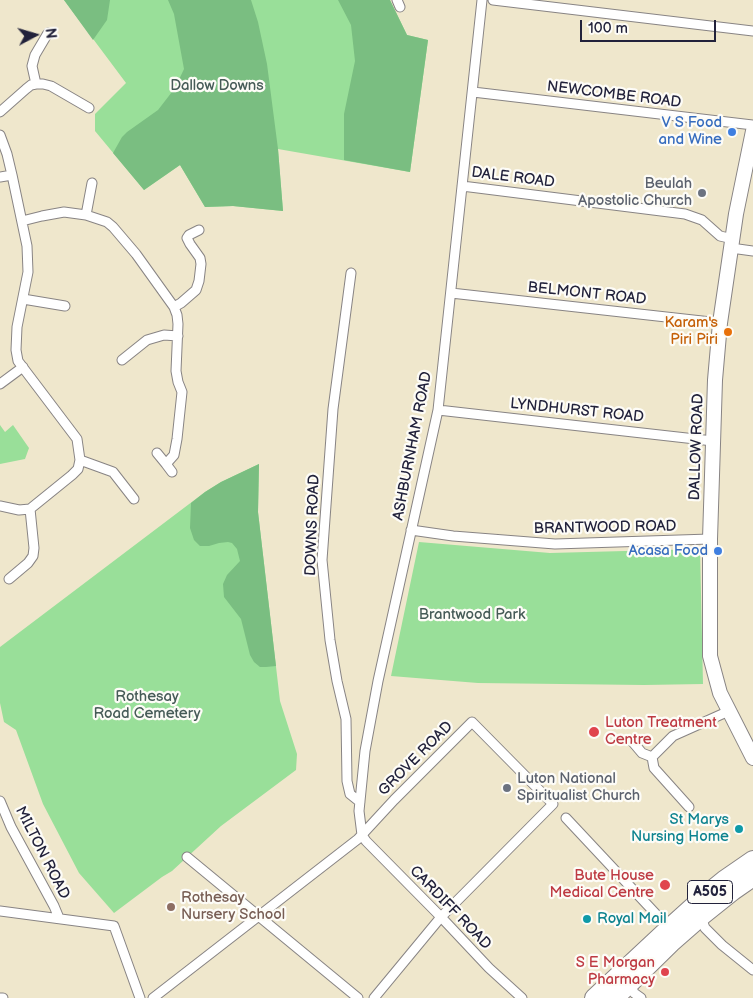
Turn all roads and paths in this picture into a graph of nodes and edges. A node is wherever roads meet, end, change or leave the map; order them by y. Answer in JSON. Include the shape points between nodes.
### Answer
{"nodes":[{"id":1,"x":482,"y":0,"type":"edge"},
{"id":2,"x":494,"y":0,"type":"edge"},
{"id":3,"x":753,"y":31,"type":"edge"},
{"id":4,"x":48,"y":33,"type":"dead end"},
{"id":5,"x":36,"y":84,"type":"junction"},
{"id":6,"x":473,"y":92,"type":"junction"},
{"id":7,"x":90,"y":108,"type":"dead end"},
{"id":8,"x":0,"y":112,"type":"edge"},
{"id":9,"x":753,"y":125,"type":"edge"},
{"id":10,"x":753,"y":131,"type":"edge"},
{"id":11,"x":0,"y":135,"type":"edge"},
{"id":12,"x":12,"y":175,"type":"junction"},
{"id":13,"x":0,"y":177,"type":"edge"},
{"id":14,"x":92,"y":183,"type":"dead end"},
{"id":15,"x":462,"y":186,"type":"junction"},
{"id":16,"x":86,"y":215,"type":"junction"},
{"id":17,"x":22,"y":221,"type":"junction"},
{"id":18,"x":199,"y":230,"type":"dead end"},
{"id":19,"x":732,"y":243,"type":"junction"},
{"id":20,"x":752,"y":249,"type":"edge"},
{"id":21,"x":351,"y":273,"type":"dead end"},
{"id":22,"x":451,"y":293,"type":"junction"},
{"id":23,"x":23,"y":299,"type":"junction"},
{"id":24,"x":65,"y":306,"type":"dead end"},
{"id":25,"x":174,"y":307,"type":"junction"},
{"id":26,"x":720,"y":323,"type":"junction"},
{"id":27,"x":178,"y":336,"type":"junction"},
{"id":28,"x":122,"y":360,"type":"dead end"},
{"id":29,"x":23,"y":368,"type":"junction"},
{"id":30,"x":0,"y":384,"type":"edge"},
{"id":31,"x":438,"y":410,"type":"junction"},
{"id":32,"x":713,"y":441,"type":"junction"},
{"id":33,"x":157,"y":453,"type":"dead end"},
{"id":34,"x":80,"y":460,"type":"junction"},
{"id":35,"x":166,"y":464,"type":"junction"},
{"id":36,"x":172,"y":472,"type":"dead end"},
{"id":37,"x":134,"y":499,"type":"dead end"},
{"id":38,"x":0,"y":506,"type":"edge"},
{"id":39,"x":30,"y":509,"type":"junction"},
{"id":40,"x":411,"y":530,"type":"junction"},
{"id":41,"x":710,"y":540,"type":"junction"},
{"id":42,"x":8,"y":579,"type":"dead end"},
{"id":43,"x":729,"y":711,"type":"junction"},
{"id":44,"x":631,"y":740,"type":"dead end"},
{"id":45,"x":652,"y":756,"type":"junction"},
{"id":46,"x":753,"y":758,"type":"edge"},
{"id":47,"x":0,"y":801,"type":"edge"},
{"id":48,"x":360,"y":802,"type":"junction"},
{"id":49,"x":689,"y":807,"type":"dead end"},
{"id":50,"x":566,"y":818,"type":"dead end"},
{"id":51,"x":362,"y":835,"type":"junction"},
{"id":52,"x":187,"y":857,"type":"dead end"},
{"id":53,"x":753,"y":860,"type":"edge"},
{"id":54,"x":753,"y":877,"type":"edge"},
{"id":55,"x":0,"y":910,"type":"edge"},
{"id":56,"x":703,"y":915,"type":"junction"},
{"id":57,"x":259,"y":917,"type":"junction"},
{"id":58,"x":59,"y":918,"type":"junction"},
{"id":59,"x":441,"y":918,"type":"junction"},
{"id":60,"x":669,"y":928,"type":"junction"},
{"id":61,"x":753,"y":970,"type":"edge"},
{"id":62,"x":632,"y":981,"type":"junction"},
{"id":63,"x":140,"y":998,"type":"edge"},
{"id":64,"x":153,"y":998,"type":"edge"},
{"id":65,"x":358,"y":998,"type":"edge"},
{"id":66,"x":374,"y":998,"type":"edge"},
{"id":67,"x":522,"y":998,"type":"edge"},
{"id":68,"x":594,"y":998,"type":"edge"},
{"id":69,"x":614,"y":998,"type":"edge"},
{"id":70,"x":641,"y":998,"type":"edge"}],
"edges":[{"from":1,"to":6,"type":"street","name":"ASHBURNHAM ROAD"},
{"from":2,"to":3,"type":"street"},
{"from":4,"to":5,"type":"street","via":[[32,66]]},
{"from":5,"to":7,"type":"street","via":[[51,86]]},
{"from":5,"to":8,"type":"street"},
{"from":6,"to":9,"type":"street","name":"NEWCOMBE ROAD"},
{"from":6,"to":15,"type":"street","name":"ASHBURNHAM ROAD"},
{"from":10,"to":19,"type":"street","name":"DALLOW ROAD"},
{"from":11,"to":12,"type":"street"},
{"from":12,"to":13,"type":"street"},
{"from":12,"to":17,"type":"street"},
{"from":14,"to":16,"type":"street"},
{"from":15,"to":19,"type":"street","name":"DALE ROAD","via":[[685,214],[702,220]]},
{"from":15,"to":22,"type":"street","name":"ASHBURNHAM ROAD"},
{"from":16,"to":17,"type":"street","via":[[64,212]]},
{"from":16,"to":25,"type":"street","via":[[113,227]]},
{"from":17,"to":23,"type":"street","via":[[28,272]]},
{"from":18,"to":25,"type":"street","via":[[187,238],[200,258],[199,281],[196,290]]},
{"from":19,"to":20,"type":"street","name":"DALE ROAD"},
{"from":19,"to":26,"type":"street","name":"DALLOW ROAD"},
{"from":21,"to":48,"type":"street","name":"DOWNS ROAD","via":[[333,409],[322,560],[330,640],[346,719],[347,781],[350,794]]},
{"from":22,"to":26,"type":"street","name":"BELMONT ROAD"},
{"from":22,"to":31,"type":"street","name":"ASHBURNHAM ROAD"},
{"from":23,"to":24,"type":"street"},
{"from":23,"to":29,"type":"street","via":[[16,350]]},
{"from":25,"to":27,"type":"street"},
{"from":26,"to":32,"type":"street","name":"DALLOW ROAD"},
{"from":27,"to":28,"type":"street","via":[[164,335],[148,340]]},
{"from":27,"to":35,"type":"street","via":[[176,372],[182,392],[174,455]]},
{"from":29,"to":30,"type":"street"},
{"from":29,"to":34,"type":"street","via":[[77,439]]},
{"from":31,"to":32,"type":"street","name":"LYNDHURST ROAD"},
{"from":31,"to":40,"type":"street","name":"ASHBURNHAM ROAD"},
{"from":32,"to":41,"type":"street","name":"DALLOW ROAD"},
{"from":33,"to":35,"type":"street"},
{"from":34,"to":37,"type":"street","via":[[113,472]]},
{"from":34,"to":39,"type":"street","via":[[72,475]]},
{"from":35,"to":36,"type":"street"},
{"from":38,"to":39,"type":"street"},
{"from":39,"to":42,"type":"street","via":[[33,556]]},
{"from":40,"to":41,"type":"street","name":"BRANTWOOD ROAD","via":[[555,544]]},
{"from":40,"to":48,"type":"street","name":"ASHBURNHAM ROAD","via":[[378,681],[365,751]]},
{"from":41,"to":43,"type":"street","name":"DALLOW ROAD","via":[[710,656],[720,693]]},
{"from":43,"to":45,"type":"street","via":[[673,736]]},
{"from":43,"to":46,"type":"street","name":"DALLOW ROAD"},
{"from":44,"to":45,"type":"street","via":[[642,754]]},
{"from":45,"to":49,"type":"street","via":[[654,768]]},
{"from":47,"to":58,"type":"street","name":"MILTON ROAD"},
{"from":48,"to":51,"type":"street","name":"ASHBURNHAM ROAD"},
{"from":50,"to":60,"type":"street"},
{"from":51,"to":57,"type":"street"},
{"from":51,"to":59,"type":"street","name":"CARDIFF ROAD"},
{"from":51,"to":59,"type":"street","name":"GROVE ROAD","via":[[472,722],[553,804]]},
{"from":52,"to":57,"type":"street"},
{"from":53,"to":60,"type":"highway","number":"A505","via":[[724,880]]},
{"from":54,"to":56,"type":"highway","number":"A505"},
{"from":55,"to":58,"type":"street"},
{"from":56,"to":61,"type":"street","via":[[705,928]]},
{"from":56,"to":62,"type":"highway","number":"A505"},
{"from":57,"to":64,"type":"street"},
{"from":57,"to":65,"type":"street"},
{"from":58,"to":63,"type":"street","via":[[114,926]]},
{"from":59,"to":66,"type":"street"},
{"from":59,"to":67,"type":"street","name":"CARDIFF ROAD"},
{"from":60,"to":68,"type":"highway","number":"A505"},
{"from":62,"to":69,"type":"highway","number":"A505"},
{"from":62,"to":70,"type":"street","via":[[634,993]]}]}
